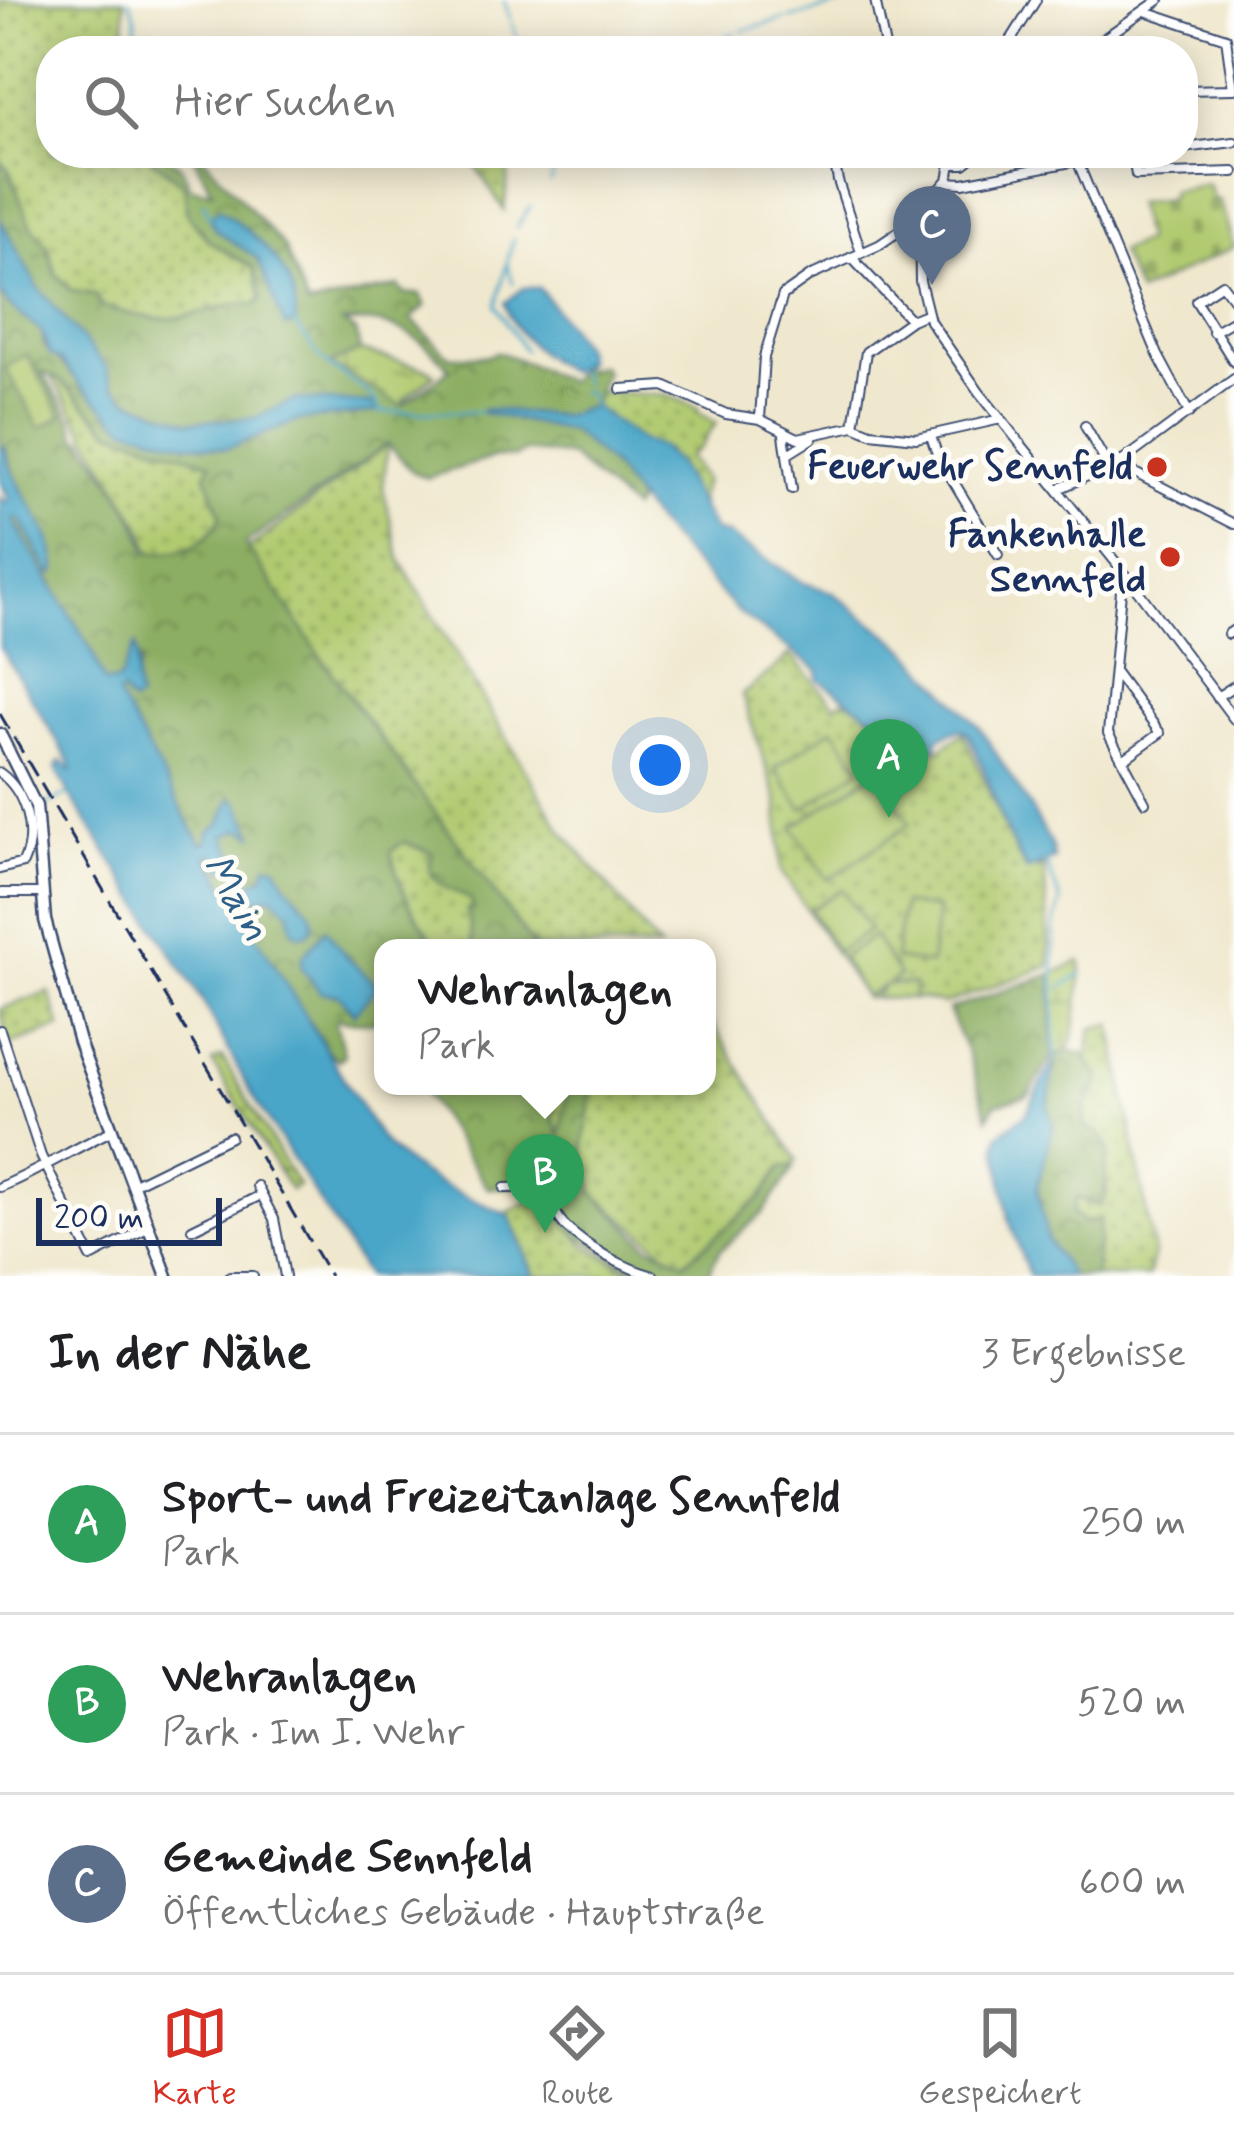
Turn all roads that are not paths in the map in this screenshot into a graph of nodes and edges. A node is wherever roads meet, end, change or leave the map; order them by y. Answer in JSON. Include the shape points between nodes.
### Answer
{"nodes":[{"id":1,"x":875,"y":0,"type":"edge"},
{"id":2,"x":1036,"y":0,"type":"edge"},
{"id":3,"x":1159,"y":0,"type":"edge"},
{"id":4,"x":1145,"y":11,"type":"junction"},
{"id":5,"x":883,"y":36,"type":"edge"},
{"id":6,"x":1013,"y":36,"type":"edge"},
{"id":7,"x":1108,"y":36,"type":"edge"},
{"id":8,"x":1234,"y":89,"type":"edge"},
{"id":9,"x":1198,"y":90,"type":"edge"},
{"id":10,"x":1234,"y":142,"type":"edge"},
{"id":11,"x":1198,"y":146,"type":"edge"},
{"id":12,"x":836,"y":168,"type":"edge"},
{"id":13,"x":951,"y":168,"type":"edge"},
{"id":14,"x":1028,"y":168,"type":"edge"},
{"id":15,"x":1080,"y":168,"type":"edge"},
{"id":16,"x":1135,"y":168,"type":"edge"},
{"id":17,"x":1234,"y":172,"type":"edge"},
{"id":18,"x":947,"y":182,"type":"junction"},
{"id":19,"x":919,"y":214,"type":"junction"},
{"id":20,"x":861,"y":252,"type":"junction"},
{"id":21,"x":851,"y":257,"type":"junction"},
{"id":22,"x":1234,"y":300,"type":"edge"},
{"id":23,"x":926,"y":314,"type":"junction"},
{"id":24,"x":911,"y":320,"type":"junction"},
{"id":25,"x":1234,"y":320,"type":"edge"},
{"id":26,"x":1213,"y":332,"type":"junction"},
{"id":27,"x":1234,"y":362,"type":"edge"},
{"id":28,"x":1234,"y":379,"type":"edge"},
{"id":29,"x":621,"y":389,"type":"dead end"},
{"id":30,"x":1189,"y":413,"type":"junction"},
{"id":31,"x":760,"y":418,"type":"junction"},
{"id":32,"x":1001,"y":419,"type":"junction"},
{"id":33,"x":854,"y":426,"type":"junction"},
{"id":34,"x":1085,"y":426,"type":"dead end"},
{"id":35,"x":784,"y":434,"type":"junction"},
{"id":36,"x":931,"y":436,"type":"junction"},
{"id":37,"x":814,"y":438,"type":"junction"},
{"id":38,"x":788,"y":454,"type":"junction"},
{"id":39,"x":1124,"y":460,"type":"junction"},
{"id":40,"x":1108,"y":468,"type":"junction"},
{"id":41,"x":792,"y":489,"type":"dead end"},
{"id":42,"x":1058,"y":489,"type":"junction"},
{"id":43,"x":1234,"y":524,"type":"edge"},
{"id":44,"x":998,"y":555,"type":"dead end"},
{"id":45,"x":1130,"y":580,"type":"junction"},
{"id":46,"x":1114,"y":671,"type":"junction"},
{"id":47,"x":1234,"y":686,"type":"edge"},
{"id":48,"x":1216,"y":697,"type":"junction"},
{"id":49,"x":1234,"y":719,"type":"edge"},
{"id":50,"x":0,"y":734,"type":"edge"},
{"id":51,"x":1124,"y":760,"type":"junction"},
{"id":52,"x":0,"y":773,"type":"edge"},
{"id":53,"x":1144,"y":802,"type":"dead end"},
{"id":54,"x":0,"y":869,"type":"edge"},
{"id":55,"x":0,"y":892,"type":"edge"},
{"id":56,"x":41,"y":893,"type":"junction"},
{"id":57,"x":0,"y":1030,"type":"edge"},
{"id":58,"x":3,"y":1056,"type":"edge"},
{"id":59,"x":111,"y":1131,"type":"junction"},
{"id":60,"x":230,"y":1137,"type":"dead end"},
{"id":61,"x":45,"y":1166,"type":"junction"},
{"id":62,"x":132,"y":1185,"type":"junction"},
{"id":63,"x":0,"y":1186,"type":"edge"},
{"id":64,"x":505,"y":1188,"type":"dead end"},
{"id":65,"x":149,"y":1227,"type":"junction"},
{"id":66,"x":192,"y":1229,"type":"dead end"},
{"id":67,"x":167,"y":1276,"type":"edge"},
{"id":68,"x":230,"y":1276,"type":"edge"},
{"id":69,"x":253,"y":1276,"type":"edge"},
{"id":70,"x":285,"y":1276,"type":"edge"},
{"id":71,"x":654,"y":1276,"type":"edge"}],
"edges":[{"from":1,"to":5,"type":"street"},
{"from":2,"to":6,"type":"street"},
{"from":3,"to":4,"type":"street"},
{"from":4,"to":7,"type":"street"},
{"from":4,"to":8,"type":"street","via":[[1226,38]]},
{"from":8,"to":9,"type":"street"},
{"from":10,"to":11,"type":"street"},
{"from":12,"to":20,"type":"street"},
{"from":13,"to":18,"type":"street"},
{"from":14,"to":18,"type":"street"},
{"from":15,"to":30,"type":"street"},
{"from":16,"to":17,"type":"street","via":[[1136,175]]},
{"from":18,"to":19,"type":"street"},
{"from":19,"to":20,"type":"street"},
{"from":19,"to":23,"type":"street"},
{"from":20,"to":21,"type":"street"},
{"from":21,"to":24,"type":"street"},
{"from":21,"to":31,"type":"street","via":[[783,296],[764,358]]},
{"from":22,"to":26,"type":"street","via":[[1222,284],[1196,301]]},
{"from":23,"to":24,"type":"street"},
{"from":23,"to":32,"type":"street"},
{"from":24,"to":33,"type":"street","via":[[863,357]]},
{"from":25,"to":26,"type":"street"},
{"from":26,"to":27,"type":"street"},
{"from":28,"to":30,"type":"street"},
{"from":29,"to":31,"type":"street","via":[[664,386],[726,414]]},
{"from":30,"to":39,"type":"street"},
{"from":31,"to":35,"type":"street"},
{"from":32,"to":36,"type":"street"},
{"from":32,"to":42,"type":"street"},
{"from":33,"to":36,"type":"street"},
{"from":33,"to":37,"type":"street"},
{"from":34,"to":40,"type":"street"},
{"from":35,"to":37,"type":"street"},
{"from":35,"to":38,"type":"street"},
{"from":36,"to":44,"type":"street"},
{"from":37,"to":38,"type":"street"},
{"from":38,"to":41,"type":"street"},
{"from":39,"to":40,"type":"street"},
{"from":39,"to":43,"type":"street"},
{"from":40,"to":42,"type":"street"},
{"from":42,"to":45,"type":"street"},
{"from":45,"to":46,"type":"street","via":[[1121,591]]},
{"from":45,"to":48,"type":"street"},
{"from":46,"to":51,"type":"street","via":[[1108,733]]},
{"from":46,"to":51,"type":"street","via":[[1160,733]]},
{"from":47,"to":48,"type":"street"},
{"from":48,"to":49,"type":"street"},
{"from":50,"to":56,"type":"main road","via":[[31,790]]},
{"from":51,"to":53,"type":"street"},
{"from":52,"to":54,"type":"street","via":[[18,790],[28,834],[26,859]]},
{"from":55,"to":56,"type":"street"},
{"from":56,"to":59,"type":"main road"},
{"from":57,"to":58,"type":"street"},
{"from":58,"to":61,"type":"street"},
{"from":59,"to":61,"type":"street"},
{"from":59,"to":62,"type":"main road"},
{"from":60,"to":62,"type":"street"},
{"from":61,"to":63,"type":"street"},
{"from":61,"to":65,"type":"street","via":[[91,1257]]},
{"from":62,"to":65,"type":"main road"},
{"from":64,"to":71,"type":"street","via":[[536,1187],[571,1231]]},
{"from":65,"to":67,"type":"main road"},
{"from":66,"to":70,"type":"street","via":[[259,1190]]},
{"from":68,"to":69,"type":"street"}]}
